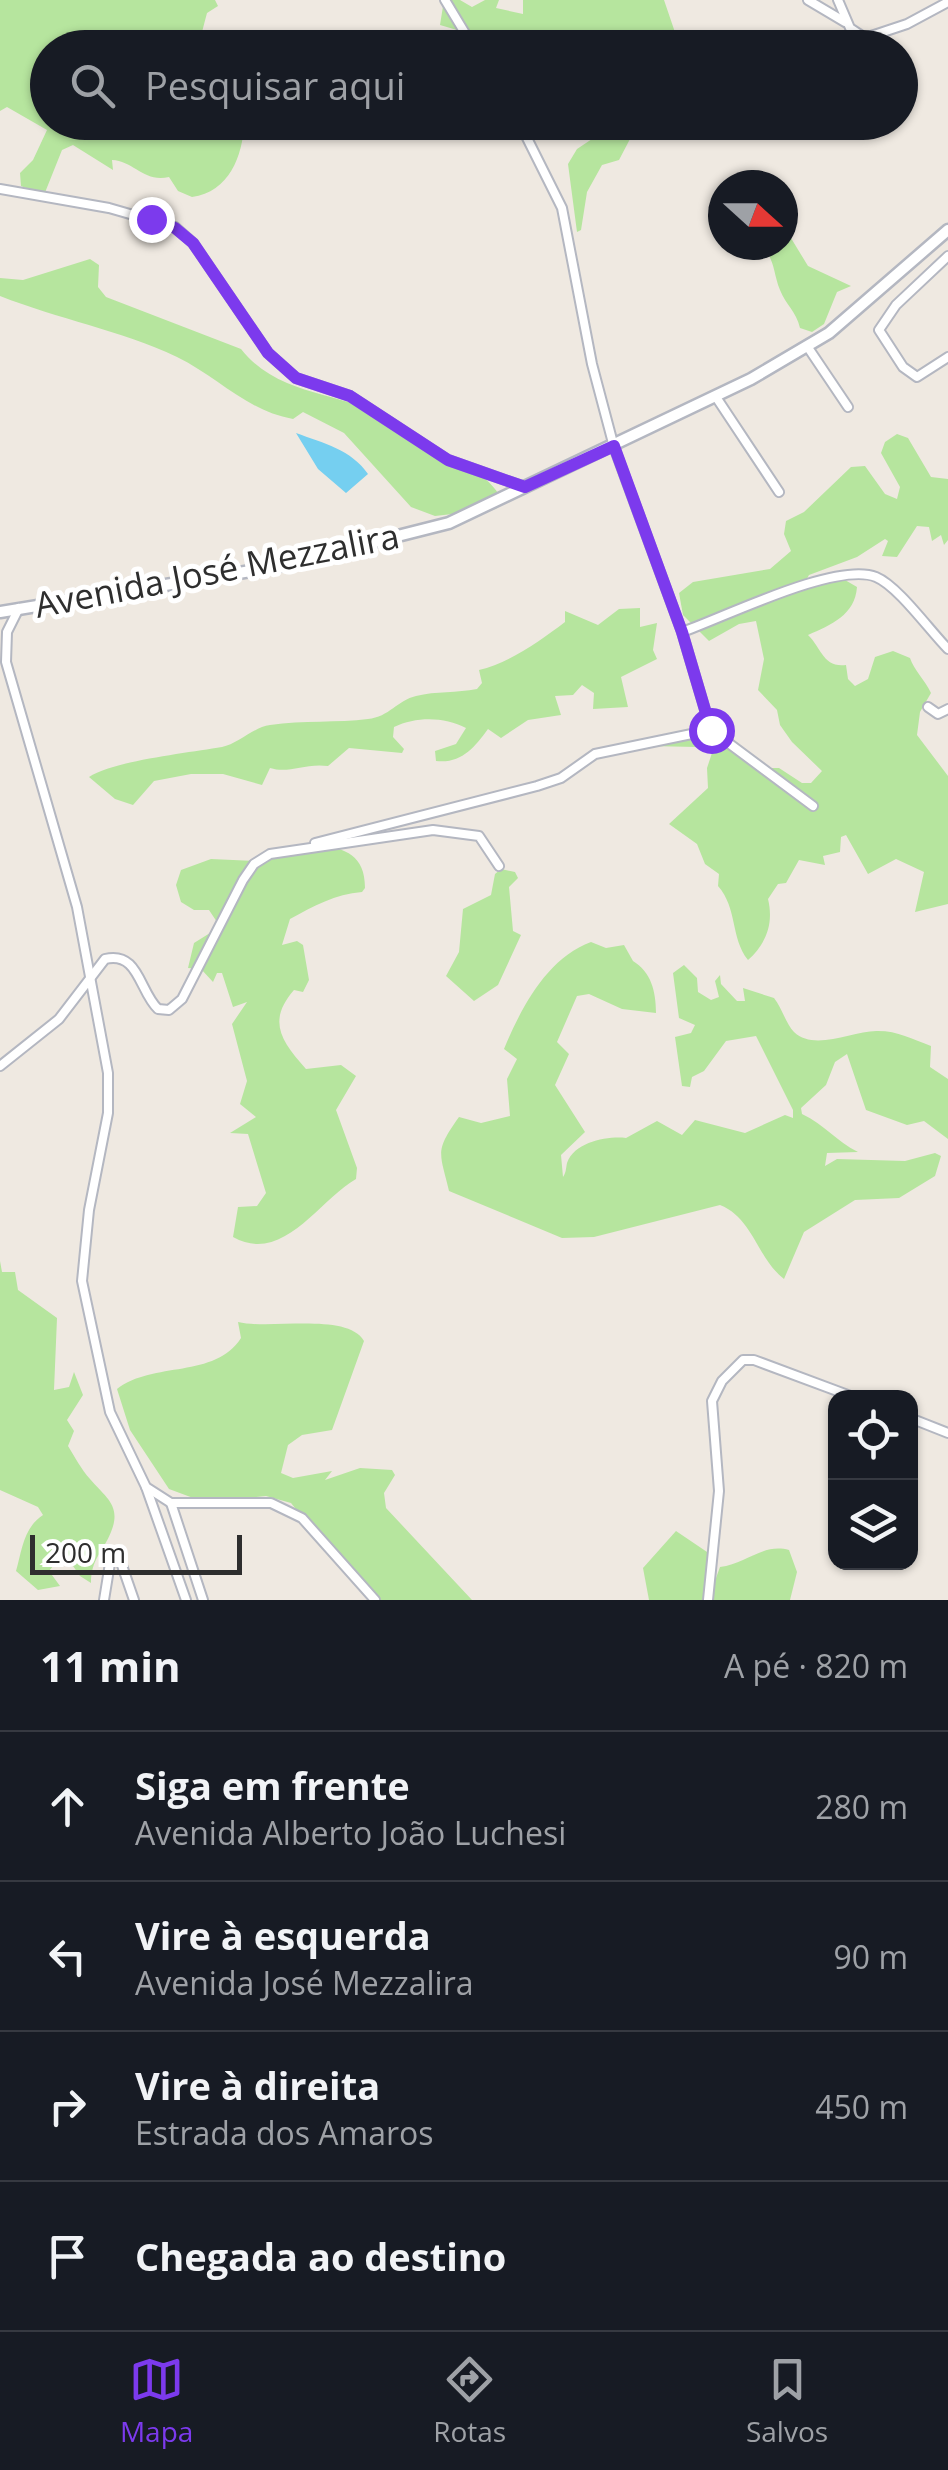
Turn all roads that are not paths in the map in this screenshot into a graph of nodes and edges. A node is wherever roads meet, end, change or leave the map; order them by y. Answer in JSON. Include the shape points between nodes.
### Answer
{"nodes":[{"id":1,"x":445,"y":0,"type":"edge"},
{"id":2,"x":808,"y":0,"type":"edge"},
{"id":3,"x":838,"y":0,"type":"edge"},
{"id":4,"x":948,"y":2,"type":"edge"},
{"id":5,"x":845,"y":22,"type":"junction"},
{"id":6,"x":463,"y":30,"type":"edge"},
{"id":7,"x":851,"y":30,"type":"edge"},
{"id":8,"x":890,"y":30,"type":"edge"},
{"id":9,"x":528,"y":140,"type":"edge"},
{"id":10,"x":0,"y":189,"type":"edge"},
{"id":11,"x":946,"y":236,"type":"edge"},
{"id":12,"x":948,"y":256,"type":"edge"},
{"id":13,"x":808,"y":346,"type":"junction"},
{"id":14,"x":948,"y":356,"type":"edge"},
{"id":15,"x":716,"y":397,"type":"junction"},
{"id":16,"x":848,"y":407,"type":"dead end"},
{"id":17,"x":614,"y":446,"type":"junction"},
{"id":18,"x":525,"y":487,"type":"junction"},
{"id":19,"x":779,"y":492,"type":"dead end"},
{"id":20,"x":19,"y":608,"type":"junction"},
{"id":21,"x":0,"y":612,"type":"edge"},
{"id":22,"x":682,"y":632,"type":"junction"},
{"id":23,"x":948,"y":649,"type":"edge"},
{"id":24,"x":3,"y":659,"type":"edge"},
{"id":25,"x":928,"y":707,"type":"dead end"},
{"id":26,"x":948,"y":709,"type":"edge"},
{"id":27,"x":711,"y":730,"type":"junction"},
{"id":28,"x":812,"y":806,"type":"dead end"},
{"id":29,"x":309,"y":845,"type":"junction"},
{"id":30,"x":499,"y":866,"type":"dead end"},
{"id":31,"x":91,"y":973,"type":"junction"},
{"id":32,"x":0,"y":1066,"type":"edge"},
{"id":33,"x":832,"y":1390,"type":"edge"},
{"id":34,"x":918,"y":1421,"type":"edge"},
{"id":35,"x":948,"y":1433,"type":"edge"},
{"id":36,"x":146,"y":1487,"type":"junction"},
{"id":37,"x":171,"y":1503,"type":"junction"},
{"id":38,"x":104,"y":1600,"type":"edge"},
{"id":39,"x":134,"y":1600,"type":"edge"},
{"id":40,"x":186,"y":1600,"type":"edge"},
{"id":41,"x":203,"y":1600,"type":"edge"},
{"id":42,"x":375,"y":1600,"type":"edge"},
{"id":43,"x":708,"y":1600,"type":"edge"}],
"edges":[{"from":1,"to":6,"type":"street"},
{"from":2,"to":5,"type":"street"},
{"from":3,"to":5,"type":"street"},
{"from":4,"to":8,"type":"street"},
{"from":5,"to":7,"type":"street"},
{"from":9,"to":17,"type":"street","via":[[562,208]]},
{"from":10,"to":18,"type":"street","via":[[175,228],[193,243],[268,353],[296,378],[350,396],[448,460]]},
{"from":11,"to":13,"type":"main road","name":"Avenida José Mezzalira"},
{"from":12,"to":14,"type":"street","via":[[879,330],[916,377]]},
{"from":13,"to":15,"type":"main road","name":"Avenida José Mezzalira"},
{"from":13,"to":16,"type":"street"},
{"from":15,"to":17,"type":"main road","name":"Avenida José Mezzalira"},
{"from":15,"to":19,"type":"street"},
{"from":17,"to":18,"type":"main road","name":"Avenida José Mezzalira"},
{"from":17,"to":22,"type":"street"},
{"from":18,"to":20,"type":"main road","name":"Avenida José Mezzalira","via":[[450,523],[275,567]]},
{"from":20,"to":21,"type":"main road","name":"Avenida José Mezzalira"},
{"from":20,"to":24,"type":"street"},
{"from":22,"to":23,"type":"street","via":[[852,572],[886,583]]},
{"from":22,"to":27,"type":"street"},
{"from":24,"to":31,"type":"street"},
{"from":25,"to":26,"type":"street","via":[[938,714]]},
{"from":27,"to":28,"type":"street"},
{"from":27,"to":29,"type":"street","via":[[595,754],[537,786]]},
{"from":29,"to":30,"type":"street","via":[[433,830],[478,836]]},
{"from":29,"to":31,"type":"street","via":[[254,864],[182,998],[169,1010],[150,1002],[136,970],[121,958],[104,959]]},
{"from":31,"to":32,"type":"street","via":[[59,1019]]},
{"from":31,"to":36,"type":"street","via":[[109,1096],[82,1281],[110,1412]]},
{"from":33,"to":43,"type":"street","via":[[742,1360],[722,1380],[712,1402],[719,1491]]},
{"from":34,"to":35,"type":"street"},
{"from":36,"to":37,"type":"street"},
{"from":36,"to":40,"type":"street"},
{"from":37,"to":41,"type":"street"},
{"from":37,"to":42,"type":"street","via":[[287,1508]]},
{"from":38,"to":39,"type":"street","via":[[108,1556],[117,1552]]}]}
